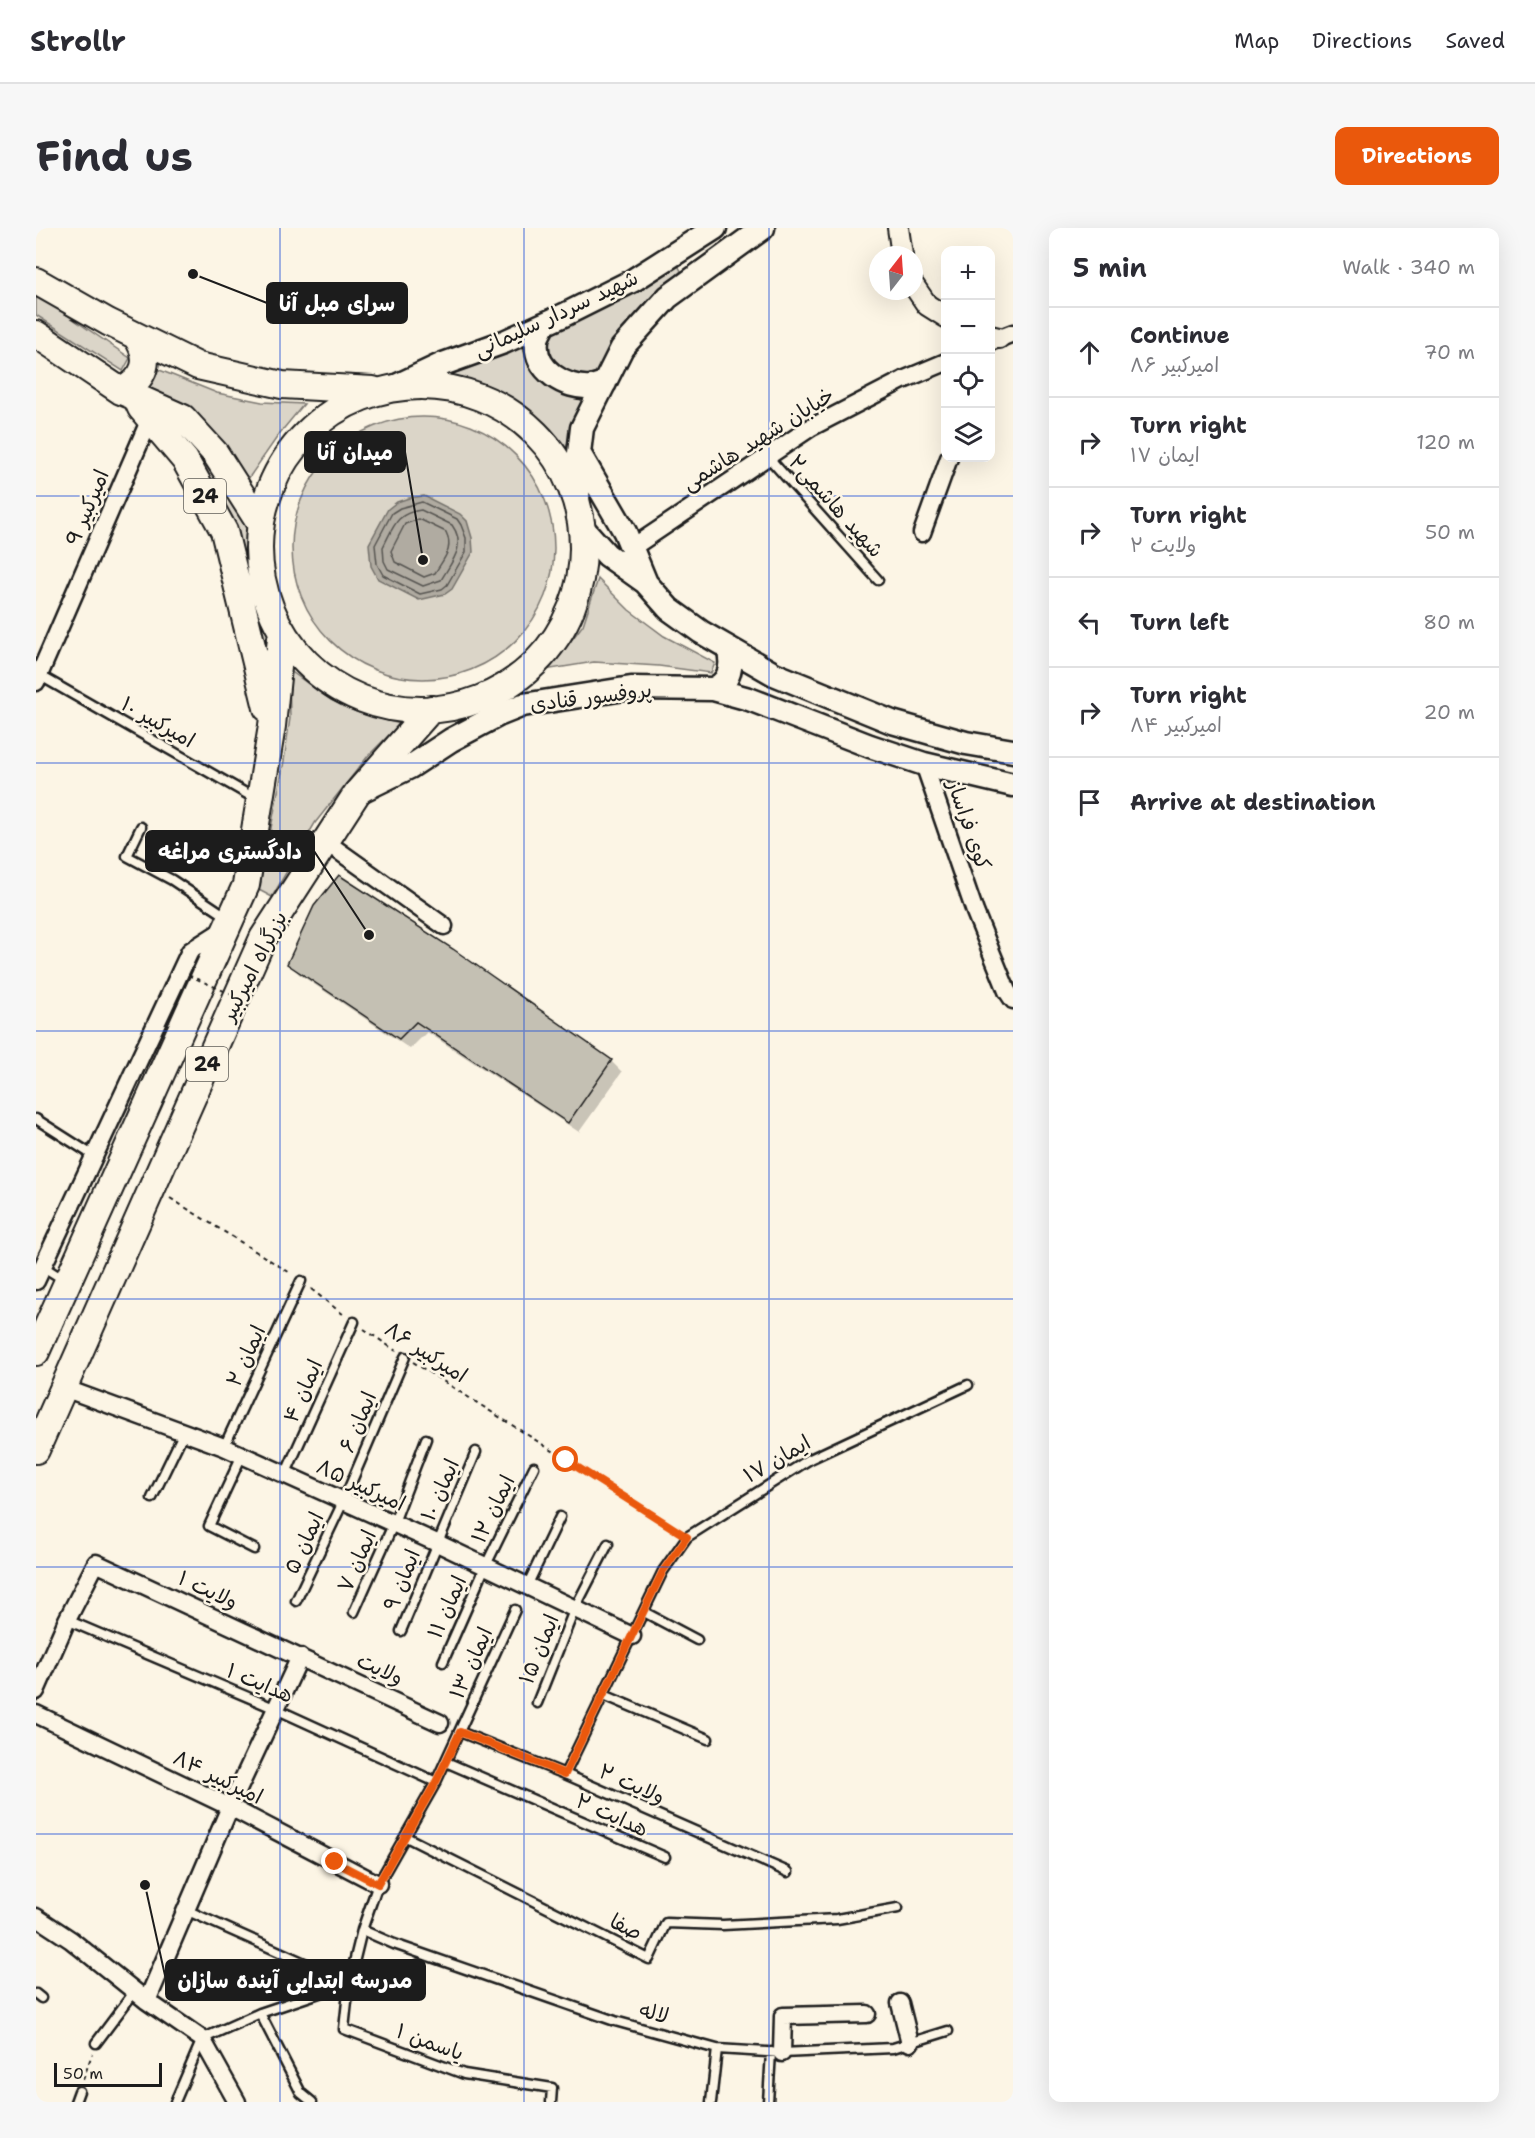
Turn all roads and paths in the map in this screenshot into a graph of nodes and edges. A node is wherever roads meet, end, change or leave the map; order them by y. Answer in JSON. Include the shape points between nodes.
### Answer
{"nodes":[{"id":1,"x":715,"y":228,"type":"edge"},
{"id":2,"x":763,"y":228,"type":"edge"},
{"id":3,"x":898,"y":228,"type":"edge"},
{"id":4,"x":901,"y":246,"type":"edge"},
{"id":5,"x":36,"y":281,"type":"edge"},
{"id":6,"x":923,"y":299,"type":"edge"},
{"id":7,"x":941,"y":314,"type":"edge"},
{"id":8,"x":544,"y":324,"type":"junction"},
{"id":9,"x":36,"y":334,"type":"edge"},
{"id":10,"x":136,"y":336,"type":"junction"},
{"id":11,"x":941,"y":364,"type":"edge"},
{"id":12,"x":604,"y":383,"type":"junction"},
{"id":13,"x":387,"y":389,"type":"junction"},
{"id":14,"x":128,"y":394,"type":"junction"},
{"id":15,"x":150,"y":419,"type":"junction"},
{"id":16,"x":579,"y":453,"type":"junction"},
{"id":17,"x":768,"y":457,"type":"junction"},
{"id":18,"x":948,"y":462,"type":"edge"},
{"id":19,"x":580,"y":516,"type":"junction"},
{"id":20,"x":259,"y":522,"type":"junction"},
{"id":21,"x":922,"y":533,"type":"dead end"},
{"id":22,"x":631,"y":546,"type":"junction"},
{"id":23,"x":878,"y":580,"type":"dead end"},
{"id":24,"x":646,"y":583,"type":"junction"},
{"id":25,"x":281,"y":638,"type":"junction"},
{"id":26,"x":728,"y":648,"type":"junction"},
{"id":27,"x":774,"y":674,"type":"junction"},
{"id":28,"x":38,"y":678,"type":"edge"},
{"id":29,"x":713,"y":689,"type":"junction"},
{"id":30,"x":758,"y":703,"type":"junction"},
{"id":31,"x":431,"y":709,"type":"junction"},
{"id":32,"x":272,"y":726,"type":"junction"},
{"id":33,"x":1013,"y":752,"type":"edge"},
{"id":34,"x":924,"y":764,"type":"junction"},
{"id":35,"x":1013,"y":784,"type":"edge"},
{"id":36,"x":357,"y":793,"type":"junction"},
{"id":37,"x":259,"y":801,"type":"junction"},
{"id":38,"x":141,"y":827,"type":"dead end"},
{"id":39,"x":326,"y":842,"type":"junction"},
{"id":40,"x":229,"y":923,"type":"junction"},
{"id":41,"x":444,"y":926,"type":"dead end"},
{"id":42,"x":188,"y":975,"type":"dead end"},
{"id":43,"x":1013,"y":1000,"type":"edge"},
{"id":44,"x":251,"y":1003,"type":"dead end"},
{"id":45,"x":36,"y":1119,"type":"edge"},
{"id":46,"x":94,"y":1156,"type":"junction"},
{"id":47,"x":153,"y":1186,"type":"junction"},
{"id":48,"x":38,"y":1270,"type":"edge"},
{"id":49,"x":302,"y":1281,"type":"junction"},
{"id":50,"x":68,"y":1282,"type":"junction"},
{"id":51,"x":354,"y":1322,"type":"junction"},
{"id":52,"x":36,"y":1352,"type":"edge"},
{"id":53,"x":405,"y":1357,"type":"junction"},
{"id":54,"x":968,"y":1385,"type":"dead end"},
{"id":55,"x":64,"y":1388,"type":"junction"},
{"id":56,"x":184,"y":1432,"type":"junction"},
{"id":57,"x":426,"y":1439,"type":"dead end"},
{"id":58,"x":224,"y":1447,"type":"junction"},
{"id":59,"x":36,"y":1450,"type":"edge"},
{"id":60,"x":476,"y":1452,"type":"dead end"},
{"id":61,"x":242,"y":1455,"type":"junction"},
{"id":62,"x":534,"y":1467,"type":"dead end"},
{"id":63,"x":285,"y":1475,"type":"junction"},
{"id":64,"x":152,"y":1498,"type":"dead end"},
{"id":65,"x":343,"y":1502,"type":"junction"},
{"id":66,"x":560,"y":1517,"type":"dead end"},
{"id":67,"x":393,"y":1525,"type":"junction"},
{"id":68,"x":687,"y":1537,"type":"junction"},
{"id":69,"x":436,"y":1543,"type":"junction"},
{"id":70,"x":608,"y":1545,"type":"dead end"},
{"id":71,"x":254,"y":1549,"type":"dead end"},
{"id":72,"x":485,"y":1567,"type":"junction"},
{"id":73,"x":527,"y":1586,"type":"junction"},
{"id":74,"x":297,"y":1601,"type":"dead end"},
{"id":75,"x":574,"y":1608,"type":"junction"},
{"id":76,"x":516,"y":1610,"type":"dead end"},
{"id":77,"x":354,"y":1612,"type":"dead end"},
{"id":78,"x":644,"y":1612,"type":"junction"},
{"id":79,"x":67,"y":1620,"type":"junction"},
{"id":80,"x":401,"y":1631,"type":"dead end"},
{"id":81,"x":632,"y":1636,"type":"junction"},
{"id":82,"x":697,"y":1640,"type":"dead end"},
{"id":83,"x":300,"y":1657,"type":"junction"},
{"id":84,"x":442,"y":1662,"type":"dead end"},
{"id":85,"x":36,"y":1691,"type":"edge"},
{"id":86,"x":604,"y":1695,"type":"junction"},
{"id":87,"x":537,"y":1703,"type":"dead end"},
{"id":88,"x":276,"y":1709,"type":"junction"},
{"id":89,"x":36,"y":1714,"type":"edge"},
{"id":90,"x":440,"y":1723,"type":"dead end"},
{"id":91,"x":460,"y":1732,"type":"junction"},
{"id":92,"x":708,"y":1740,"type":"dead end"},
{"id":93,"x":446,"y":1762,"type":"junction"},
{"id":94,"x":565,"y":1774,"type":"junction"},
{"id":95,"x":436,"y":1782,"type":"junction"},
{"id":96,"x":230,"y":1807,"type":"junction"},
{"id":97,"x":406,"y":1837,"type":"junction"},
{"id":98,"x":665,"y":1857,"type":"dead end"},
{"id":99,"x":788,"y":1872,"type":"dead end"},
{"id":100,"x":378,"y":1884,"type":"junction"},
{"id":101,"x":898,"y":1908,"type":"dead end"},
{"id":102,"x":186,"y":1910,"type":"junction"},
{"id":103,"x":36,"y":1917,"type":"edge"},
{"id":104,"x":362,"y":1930,"type":"junction"},
{"id":105,"x":349,"y":1983,"type":"junction"},
{"id":106,"x":141,"y":1996,"type":"junction"},
{"id":107,"x":900,"y":2003,"type":"dead end"},
{"id":108,"x":260,"y":2013,"type":"junction"},
{"id":109,"x":867,"y":2014,"type":"dead end"},
{"id":110,"x":948,"y":2031,"type":"dead end"},
{"id":111,"x":202,"y":2039,"type":"junction"},
{"id":112,"x":96,"y":2043,"type":"joint"},
{"id":113,"x":910,"y":2043,"type":"junction"},
{"id":114,"x":717,"y":2049,"type":"junction"},
{"id":115,"x":777,"y":2053,"type":"junction"},
{"id":116,"x":80,"y":2091,"type":"joint"},
{"id":117,"x":75,"y":2102,"type":"edge"},
{"id":118,"x":175,"y":2102,"type":"edge"},
{"id":119,"x":237,"y":2102,"type":"edge"},
{"id":120,"x":312,"y":2102,"type":"edge"},
{"id":121,"x":551,"y":2102,"type":"edge"},
{"id":122,"x":711,"y":2102,"type":"edge"},
{"id":123,"x":768,"y":2102,"type":"edge"}],
"edges":[{"from":1,"to":8,"type":"main road","name":"شهید سردار سلیمانی","via":[[632,281]]},
{"from":2,"to":12,"type":"main road","name":"شهید سردار سلیمانی","via":[[668,297],[622,348]]},
{"from":3,"to":4,"type":"street"},
{"from":5,"to":10,"type":"main road","number":"24"},
{"from":6,"to":7,"type":"street"},
{"from":8,"to":12,"type":"main road","via":[[537,341],[538,359],[552,376],[571,385],[591,387]]},
{"from":8,"to":13,"type":"main road","name":"شهید سردار سلیمانی"},
{"from":9,"to":14,"type":"main road","number":"24"},
{"from":10,"to":13,"type":"main road","number":"24","via":[[198,366],[282,385]]},
{"from":10,"to":14,"type":"main road","via":[[145,357],[144,368]]},
{"from":11,"to":17,"type":"street","name":"خیابان شهید هاشمی","via":[[810,428]]},
{"from":12,"to":16,"type":"main road","name":"شهید سردار سلیمانی","via":[[582,428]]},
{"from":13,"to":19,"type":"main road","number":"24","via":[[432,386],[471,394],[508,411],[539,436],[563,469]]},
{"from":13,"to":20,"type":"main road","number":"24","via":[[338,408],[301,438],[274,477]]},
{"from":14,"to":15,"type":"main road","number":"24"},
{"from":14,"to":20,"type":"main road","via":[[183,418],[215,453]]},
{"from":15,"to":28,"type":"street","name":"امیرکبیر 9"},
{"from":15,"to":32,"type":"main road","number":"24","via":[[185,460],[224,531]]},
{"from":16,"to":19,"type":"main road","name":"شهید سردار سلیمانی"},
{"from":16,"to":22,"type":"main road"},
{"from":17,"to":22,"type":"street","name":"خیابان شهید هاشمی"},
{"from":17,"to":23,"type":"lane","name":"شهید هاشمی۲"},
{"from":18,"to":21,"type":"street"},
{"from":19,"to":24,"type":"main road","via":[[607,555]]},
{"from":19,"to":31,"type":"main road","number":"24","via":[[584,545],[580,584],[567,622],[545,654],[498,694]]},
{"from":20,"to":25,"type":"main road","number":"24","via":[[262,558]]},
{"from":22,"to":24,"type":"main road"},
{"from":24,"to":26,"type":"main road","via":[[669,609]]},
{"from":25,"to":31,"type":"main road","number":"24","via":[[305,664],[348,695],[400,711]]},
{"from":25,"to":32,"type":"main road","name":"بزرگراه امیرکبیر","number":"24"},
{"from":26,"to":27,"type":"main road"},
{"from":26,"to":29,"type":"main road","via":[[730,671],[722,686]]},
{"from":27,"to":30,"type":"main road","via":[[758,685]]},
{"from":27,"to":33,"type":"main road","via":[[892,722]]},
{"from":28,"to":37,"type":"lane","name":"امیرکبیر ۱۰"},
{"from":29,"to":30,"type":"main road","name":"پروفسور قنادی"},
{"from":29,"to":36,"type":"main road","name":"پروفسور قنادی","via":[[631,688],[523,705]]},
{"from":30,"to":34,"type":"main road","name":"پروفسور قنادی"},
{"from":31,"to":36,"type":"main road","name":"بزرگراه امیرکبیر","number":"24"},
{"from":32,"to":37,"type":"main road","name":"بزرگراه امیرکبیر","number":"24"},
{"from":34,"to":35,"type":"main road","name":"پروفسور قنادی"},
{"from":34,"to":43,"type":"street","name":"کوی فراساز","via":[[975,912]]},
{"from":36,"to":39,"type":"main road","name":"بزرگراه امیرکبیر","number":"24"},
{"from":37,"to":40,"type":"main road","name":"بزرگراه امیرکبیر","number":"24","via":[[246,885]]},
{"from":38,"to":40,"type":"lane","via":[[127,856],[172,880]]},
{"from":39,"to":41,"type":"street"},
{"from":39,"to":47,"type":"main road","name":"بزرگراه امیرکبیر","number":"24","via":[[263,938]]},
{"from":40,"to":46,"type":"street","via":[[190,951]]},
{"from":40,"to":50,"type":"main road","name":"بزرگراه امیرکبیر","number":"24"},
{"from":42,"to":44,"type":"path","bridge":true},
{"from":45,"to":46,"type":"lane"},
{"from":46,"to":48,"type":"street"},
{"from":47,"to":49,"type":"path","name":"امیرکبیر ۸۶"},
{"from":47,"to":55,"type":"main road","name":"بزرگراه امیرکبیر","number":"24"},
{"from":48,"to":50,"type":"lane"},
{"from":49,"to":51,"type":"path","name":"امیرکبیر ۸۶"},
{"from":49,"to":58,"type":"lane","name":"ایمان ۲"},
{"from":50,"to":52,"type":"main road","name":"بزرگراه امیرکبیر","number":"24"},
{"from":51,"to":53,"type":"path","name":"امیرکبیر ۸۶"},
{"from":51,"to":63,"type":"lane","name":"ایمان ۴"},
{"from":53,"to":65,"type":"lane","name":"ایمان ۶"},
{"from":53,"to":68,"type":"path","name":"امیرکبیر ۸۶"},
{"from":54,"to":68,"type":"lane","name":"ایمان ۱۷","via":[[810,1459]]},
{"from":55,"to":56,"type":"street","name":"امیرکبیر ۸۵"},
{"from":55,"to":59,"type":"main road","name":"بزرگراه امیرکبیر","number":"24"},
{"from":56,"to":58,"type":"street","name":"امیرکبیر ۸۵"},
{"from":56,"to":64,"type":"lane"},
{"from":57,"to":67,"type":"lane","name":"ایمان ۷"},
{"from":58,"to":61,"type":"street","name":"امیرکبیر ۸۵"},
{"from":60,"to":69,"type":"lane","name":"ایمان ۱۰"},
{"from":61,"to":63,"type":"street","name":"امیرکبیر ۸۵"},
{"from":61,"to":71,"type":"lane","via":[[209,1526]]},
{"from":62,"to":72,"type":"lane","name":"ایمان ۱۲"},
{"from":63,"to":65,"type":"street","name":"امیرکبیر ۸۵"},
{"from":65,"to":67,"type":"street","name":"امیرکبیر ۸۵"},
{"from":65,"to":74,"type":"lane","name":"ایمان ۵"},
{"from":66,"to":73,"type":"lane"},
{"from":67,"to":69,"type":"street","name":"امیرکبیر ۸۵"},
{"from":67,"to":77,"type":"lane","name":"ایمان ۷"},
{"from":68,"to":78,"type":"lane","name":"ایمان ۱۷","via":[[663,1571]]},
{"from":69,"to":72,"type":"street","name":"امیرکبیر ۸۵"},
{"from":69,"to":80,"type":"lane","name":"ایمان ۹"},
{"from":70,"to":75,"type":"lane","name":"ایمان ۱۵"},
{"from":72,"to":73,"type":"street","name":"امیرکبیر ۸۵"},
{"from":72,"to":84,"type":"lane","name":"ایمان ۱۱"},
{"from":73,"to":75,"type":"street","name":"امیرکبیر ۸۵"},
{"from":75,"to":81,"type":"street","name":"امیرکبیر ۸۵"},
{"from":75,"to":87,"type":"lane","name":"ایمان ۱۵"},
{"from":76,"to":91,"type":"lane","name":"ایمان ۱۳"},
{"from":78,"to":81,"type":"lane","name":"ایمان ۱۷"},
{"from":78,"to":82,"type":"lane"},
{"from":79,"to":83,"type":"street","name":"ولایت ۱","via":[[96,1563]]},
{"from":79,"to":85,"type":"street"},
{"from":79,"to":88,"type":"lane","name":"هدایت ۱"},
{"from":81,"to":86,"type":"lane","name":"ایمان ۱۷"},
{"from":83,"to":88,"type":"street"},
{"from":83,"to":90,"type":"street","name":"ولایت"},
{"from":86,"to":92,"type":"lane"},
{"from":86,"to":94,"type":"lane","name":"ایمان ۱۷"},
{"from":88,"to":95,"type":"lane","name":"هدایت ۱"},
{"from":88,"to":96,"type":"street"},
{"from":89,"to":96,"type":"street","name":"امیرکبیر ۸۴"},
{"from":91,"to":93,"type":"lane","name":"ایمان ۱۳"},
{"from":91,"to":94,"type":"lane","name":"ولایت ۲"},
{"from":93,"to":95,"type":"lane","name":"ایمان ۱۳"},
{"from":93,"to":98,"type":"lane","name":"هدایت ۲"},
{"from":94,"to":99,"type":"lane","name":"ولایت ۲"},
{"from":95,"to":97,"type":"lane","name":"ایمان ۱۳"},
{"from":96,"to":100,"type":"street","name":"امیرکبیر ۸۴"},
{"from":96,"to":102,"type":"street"},
{"from":97,"to":100,"type":"lane","name":"ایمان ۱۳"},
{"from":97,"to":101,"type":"lane","name":"صفا","via":[[649,1959],[666,1923],[723,1925],[837,1919]]},
{"from":100,"to":104,"type":"lane","name":"ایمان ۱۳"},
{"from":102,"to":105,"type":"lane"},
{"from":102,"to":106,"type":"street"},
{"from":103,"to":106,"type":"street"},
{"from":104,"to":105,"type":"lane","name":"ایمان ۱۳"},
{"from":104,"to":114,"type":"lane","name":"لاله","via":[[615,2021]]},
{"from":105,"to":108,"type":"lane"},
{"from":105,"to":121,"type":"lane","name":"یاسمن ۱","via":[[344,2029],[464,2074],[552,2088]]},
{"from":106,"to":111,"type":"street"},
{"from":106,"to":112,"type":"lane"},
{"from":107,"to":113,"type":"street"},
{"from":108,"to":111,"type":"lane"},
{"from":108,"to":120,"type":"lane","via":[[301,2093]]},
{"from":109,"to":115,"type":"street","via":[[783,2016]]},
{"from":110,"to":113,"type":"lane","name":"لاله"},
{"from":111,"to":118,"type":"lane"},
{"from":111,"to":119,"type":"street"},
{"from":112,"to":116,"type":"path"},
{"from":113,"to":115,"type":"lane","name":"لاله","via":[[893,2048]]},
{"from":114,"to":115,"type":"lane","name":"لاله"},
{"from":114,"to":122,"type":"lane"},
{"from":115,"to":123,"type":"lane"},
{"from":116,"to":117,"type":"lane"}]}
